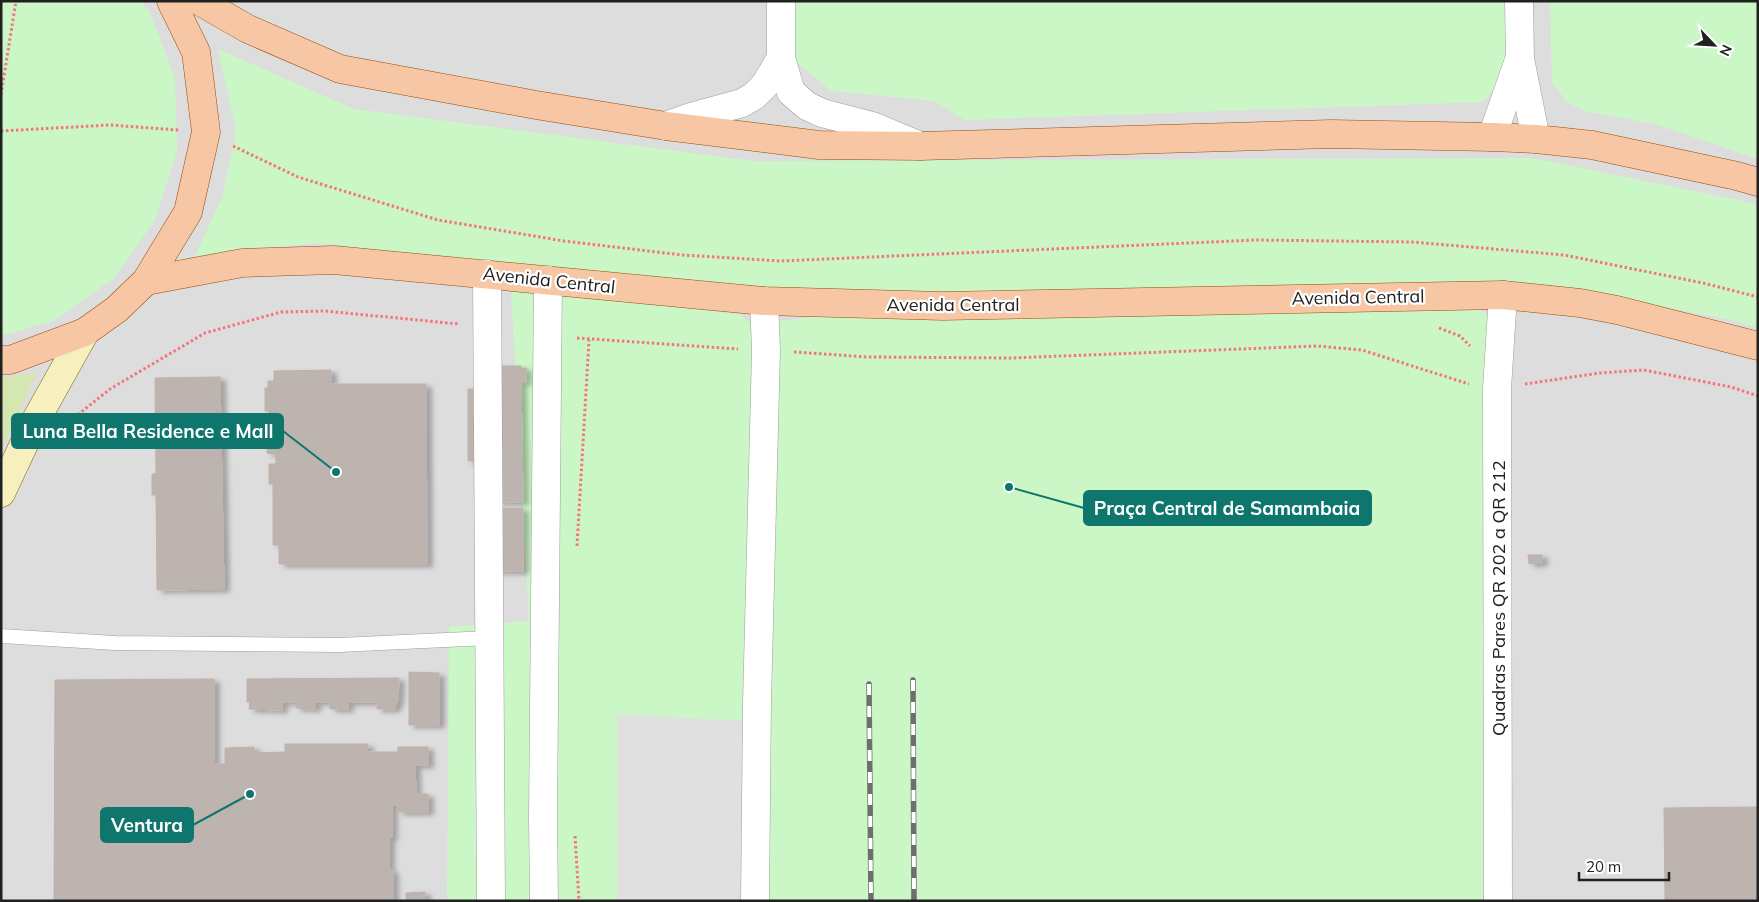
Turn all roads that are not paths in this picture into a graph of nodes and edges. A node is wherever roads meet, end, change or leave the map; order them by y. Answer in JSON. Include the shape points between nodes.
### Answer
{"nodes":[{"id":1,"x":171,"y":1,"type":"edge"},
{"id":2,"x":199,"y":1,"type":"edge"},
{"id":3,"x":781,"y":1,"type":"edge"},
{"id":4,"x":1519,"y":1,"type":"edge"},
{"id":5,"x":781,"y":58,"type":"junction"},
{"id":6,"x":1520,"y":59,"type":"junction"},
{"id":7,"x":666,"y":126,"type":"junction"},
{"id":8,"x":1492,"y":137,"type":"junction"},
{"id":9,"x":1536,"y":139,"type":"junction"},
{"id":10,"x":920,"y":146,"type":"junction"},
{"id":11,"x":1758,"y":182,"type":"edge"},
{"id":12,"x":487,"y":274,"type":"junction"},
{"id":13,"x":548,"y":280,"type":"junction"},
{"id":14,"x":146,"y":281,"type":"junction"},
{"id":15,"x":1503,"y":295,"type":"junction"},
{"id":16,"x":764,"y":301,"type":"junction"},
{"id":17,"x":85,"y":332,"type":"junction"},
{"id":18,"x":1758,"y":346,"type":"edge"},
{"id":19,"x":1,"y":360,"type":"edge"},
{"id":20,"x":1,"y":493,"type":"edge"},
{"id":21,"x":1,"y":636,"type":"edge"},
{"id":22,"x":489,"y":638,"type":"junction"},
{"id":23,"x":491,"y":901,"type":"edge"},
{"id":24,"x":544,"y":901,"type":"edge"},
{"id":25,"x":756,"y":901,"type":"edge"},
{"id":26,"x":1498,"y":901,"type":"edge"}],
"edges":[{"from":1,"to":14,"type":"main road","via":[[196,52],[206,132],[188,212]]},
{"from":2,"to":7,"type":"main road","via":[[248,28],[340,69]]},
{"from":3,"to":5,"type":"street"},
{"from":4,"to":6,"type":"street"},
{"from":5,"to":7,"type":"street","via":[[765,85],[742,104]]},
{"from":5,"to":10,"type":"street","via":[[792,92],[806,106],[872,126]]},
{"from":6,"to":8,"type":"street"},
{"from":6,"to":9,"type":"street"},
{"from":7,"to":10,"type":"main road","via":[[819,145]]},
{"from":8,"to":9,"type":"main road"},
{"from":8,"to":10,"type":"main road","via":[[1331,134]]},
{"from":9,"to":11,"type":"main road","via":[[1592,145]]},
{"from":12,"to":13,"type":"main road","name":"Avenida Central"},
{"from":12,"to":14,"type":"main road","name":"Avenida Central","via":[[334,260],[242,263]]},
{"from":12,"to":22,"type":"street"},
{"from":13,"to":16,"type":"main road","name":"Avenida Central"},
{"from":13,"to":24,"type":"street"},
{"from":14,"to":17,"type":"main road","via":[[117,309]]},
{"from":15,"to":16,"type":"main road","name":"Avenida Central","via":[[943,306]]},
{"from":15,"to":18,"type":"main road","name":"Avenida Central","via":[[1617,310]]},
{"from":15,"to":26,"type":"street","name":"Quadras Pares QR 202 a QR 212","via":[[1498,388]]},
{"from":16,"to":25,"type":"street","via":[[766,350],[757,703]]},
{"from":17,"to":19,"type":"main road","via":[[10,360]]},
{"from":17,"to":20,"type":"main road","via":[[32,427]]},
{"from":21,"to":22,"type":"lane","via":[[115,643],[339,645]]},
{"from":22,"to":23,"type":"street"}]}
